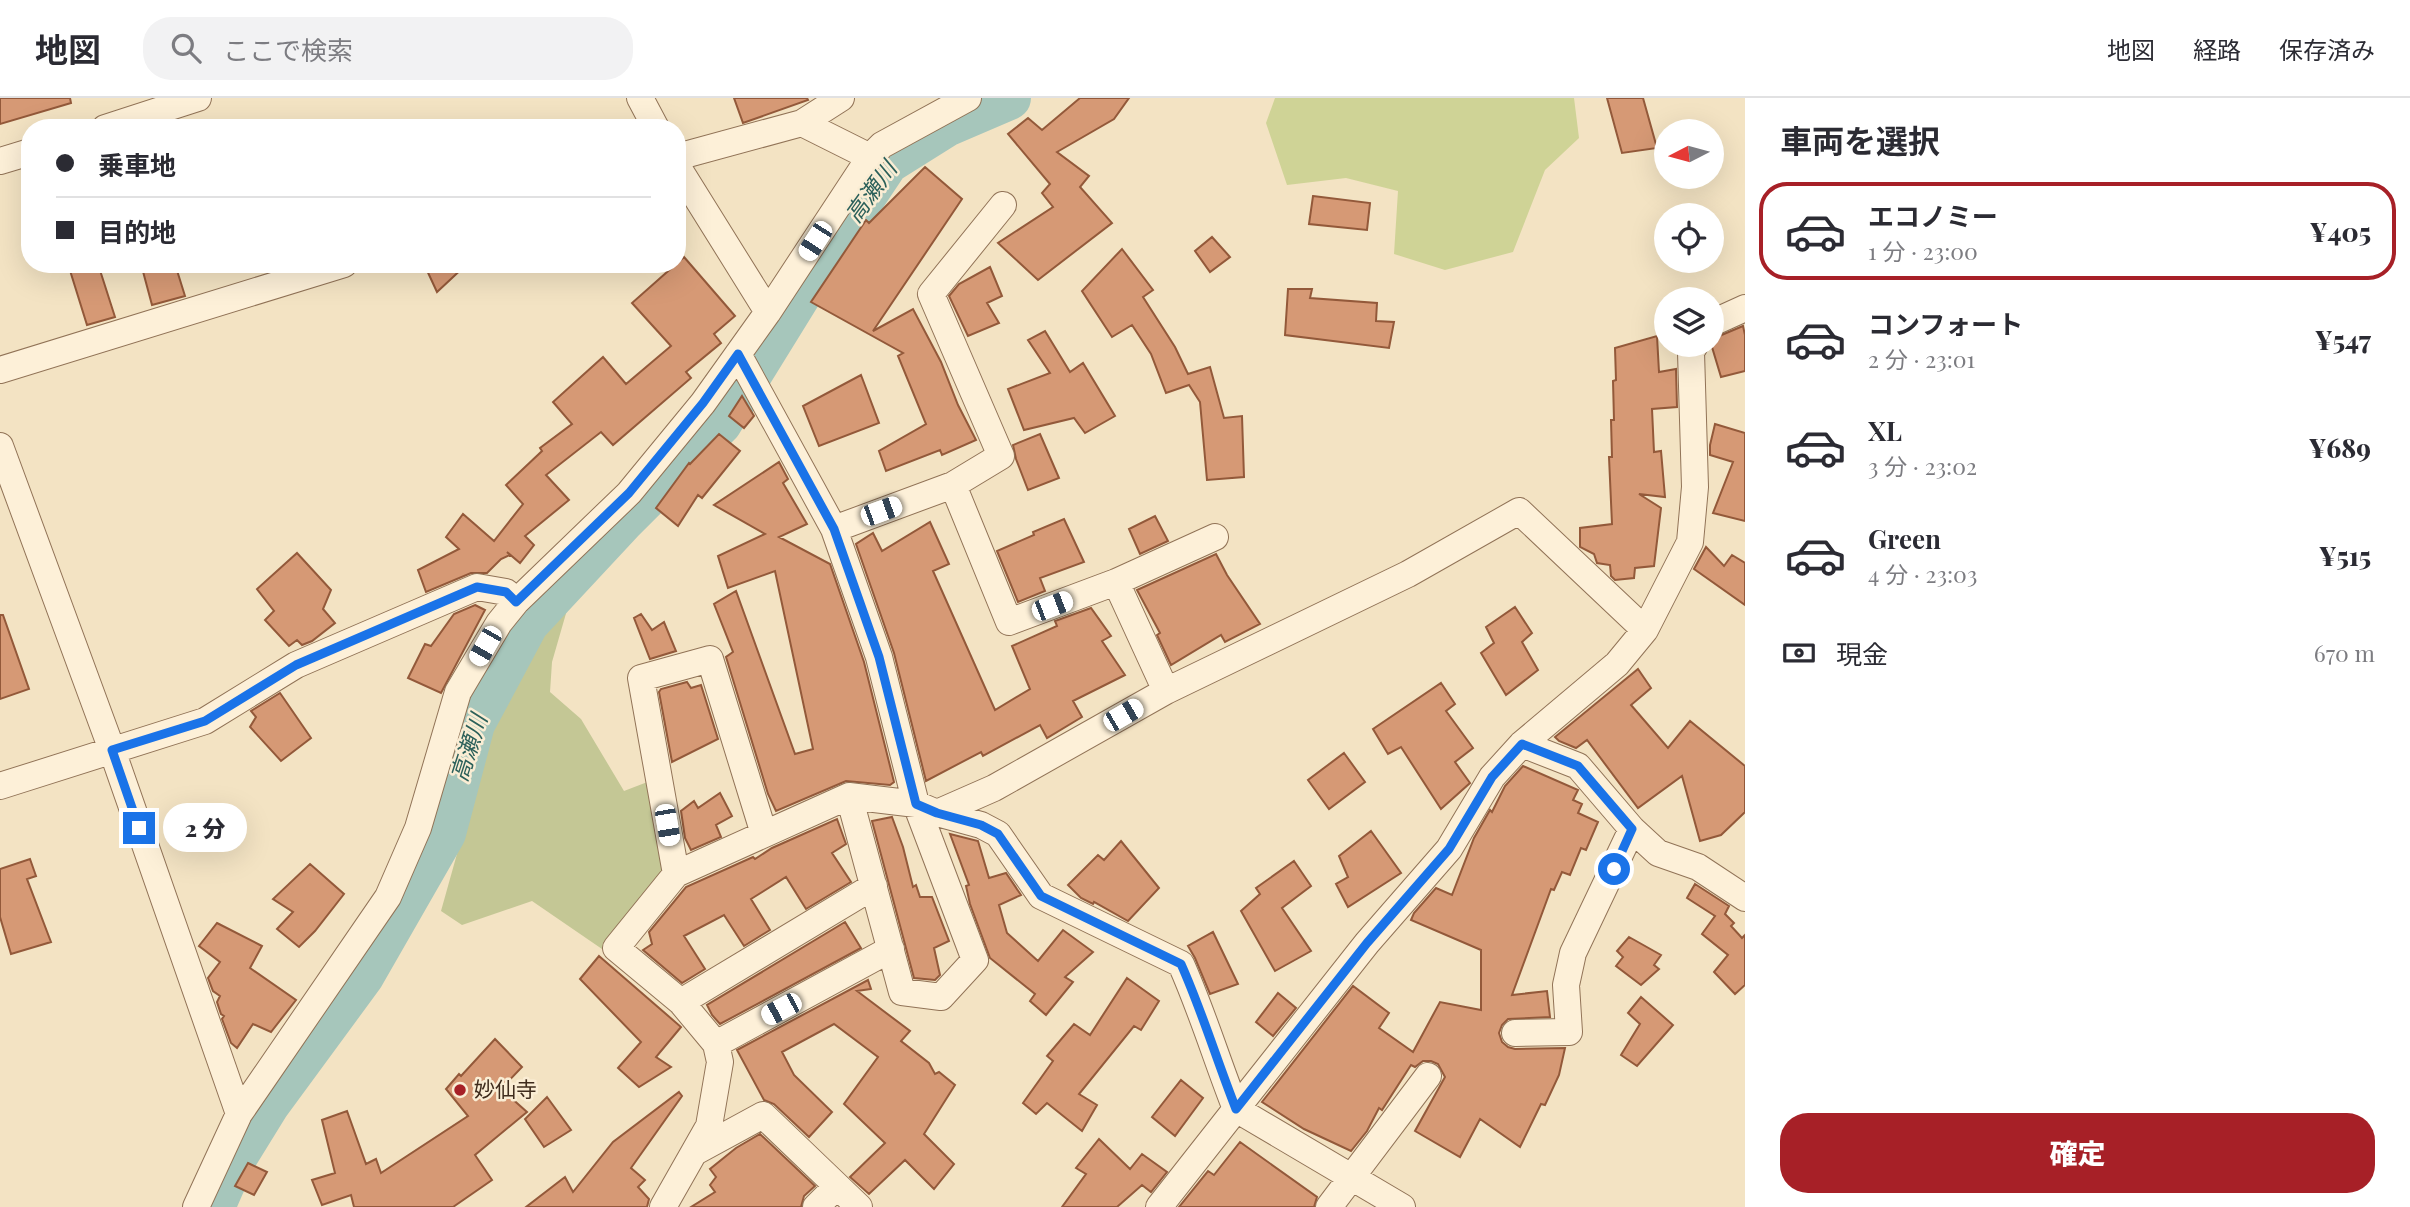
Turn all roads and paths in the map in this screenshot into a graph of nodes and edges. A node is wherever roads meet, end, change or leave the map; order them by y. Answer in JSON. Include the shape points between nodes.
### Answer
{"nodes":[{"id":1,"x":198,"y":98,"type":"edge"},
{"id":2,"x":640,"y":98,"type":"edge"},
{"id":3,"x":841,"y":98,"type":"edge"},
{"id":4,"x":968,"y":98,"type":"edge"},
{"id":5,"x":133,"y":119,"type":"edge"},
{"id":6,"x":651,"y":119,"type":"edge"},
{"id":7,"x":802,"y":123,"type":"junction"},
{"id":8,"x":21,"y":155,"type":"edge"},
{"id":9,"x":686,"y":155,"type":"edge"},
{"id":10,"x":870,"y":157,"type":"junction"},
{"id":11,"x":0,"y":161,"type":"edge"},
{"id":12,"x":686,"y":180,"type":"edge"},
{"id":13,"x":1003,"y":205,"type":"dead end"},
{"id":14,"x":315,"y":273,"type":"edge"},
{"id":15,"x":1745,"y":308,"type":"edge"},
{"id":16,"x":768,"y":312,"type":"junction"},
{"id":17,"x":1724,"y":318,"type":"edge"},
{"id":18,"x":738,"y":354,"type":"junction"},
{"id":19,"x":1691,"y":357,"type":"edge"},
{"id":20,"x":0,"y":370,"type":"edge"},
{"id":21,"x":0,"y":446,"type":"edge"},
{"id":22,"x":953,"y":485,"type":"junction"},
{"id":23,"x":834,"y":529,"type":"junction"},
{"id":24,"x":1215,"y":537,"type":"dead end"},
{"id":25,"x":1116,"y":582,"type":"junction"},
{"id":26,"x":516,"y":602,"type":"junction"},
{"id":27,"x":1645,"y":630,"type":"junction"},
{"id":28,"x":1166,"y":691,"type":"junction"},
{"id":29,"x":1522,"y":744,"type":"junction"},
{"id":30,"x":112,"y":750,"type":"junction"},
{"id":31,"x":0,"y":786,"type":"edge"},
{"id":32,"x":849,"y":796,"type":"junction"},
{"id":33,"x":926,"y":809,"type":"junction"},
{"id":34,"x":1632,"y":829,"type":"junction"},
{"id":35,"x":764,"y":834,"type":"junction"},
{"id":36,"x":676,"y":874,"type":"junction"},
{"id":37,"x":874,"y":886,"type":"junction"},
{"id":38,"x":1745,"y":898,"type":"edge"},
{"id":39,"x":891,"y":949,"type":"junction"},
{"id":40,"x":681,"y":1002,"type":"junction"},
{"id":41,"x":1515,"y":1033,"type":"dead end"},
{"id":42,"x":716,"y":1044,"type":"junction"},
{"id":43,"x":1428,"y":1076,"type":"dead end"},
{"id":44,"x":1236,"y":1109,"type":"junction"},
{"id":45,"x":239,"y":1114,"type":"junction"},
{"id":46,"x":695,"y":1152,"type":"junction"},
{"id":47,"x":1352,"y":1177,"type":"junction"},
{"id":48,"x":837,"y":1186,"type":"junction"},
{"id":49,"x":196,"y":1207,"type":"edge"},
{"id":50,"x":663,"y":1207,"type":"edge"},
{"id":51,"x":816,"y":1207,"type":"edge"},
{"id":52,"x":859,"y":1207,"type":"edge"},
{"id":53,"x":1159,"y":1207,"type":"edge"},
{"id":54,"x":1329,"y":1207,"type":"edge"},
{"id":55,"x":1402,"y":1207,"type":"edge"}],
"edges":[{"from":1,"to":5,"type":"street"},
{"from":2,"to":6,"type":"street"},
{"from":3,"to":7,"type":"street"},
{"from":4,"to":10,"type":"street","via":[[882,145]]},
{"from":7,"to":9,"type":"street"},
{"from":7,"to":10,"type":"street"},
{"from":8,"to":11,"type":"street"},
{"from":10,"to":16,"type":"street"},
{"from":12,"to":16,"type":"street"},
{"from":13,"to":22,"type":"street","via":[[931,294],[1001,456]]},
{"from":14,"to":20,"type":"street"},
{"from":15,"to":17,"type":"street"},
{"from":16,"to":18,"type":"street"},
{"from":18,"to":23,"type":"street"},
{"from":18,"to":26,"type":"street","via":[[629,493]]},
{"from":19,"to":27,"type":"street","via":[[1695,487],[1690,542]]},
{"from":21,"to":30,"type":"street"},
{"from":22,"to":23,"type":"street"},
{"from":22,"to":25,"type":"street","via":[[1009,622]]},
{"from":23,"to":33,"type":"street"},
{"from":24,"to":25,"type":"street"},
{"from":25,"to":28,"type":"street"},
{"from":26,"to":30,"type":"street","via":[[506,592],[477,587],[296,665],[205,721]]},
{"from":26,"to":45,"type":"street","via":[[458,692],[418,828],[388,897]]},
{"from":27,"to":28,"type":"street","via":[[1518,512],[1408,574]]},
{"from":27,"to":29,"type":"street","via":[[1617,664]]},
{"from":28,"to":33,"type":"street","via":[[994,788]]},
{"from":29,"to":34,"type":"street","via":[[1578,766]]},
{"from":29,"to":44,"type":"street","via":[[1492,777],[1449,849],[1367,943]]},
{"from":30,"to":31,"type":"street"},
{"from":30,"to":45,"type":"street"},
{"from":32,"to":33,"type":"street"},
{"from":32,"to":35,"type":"street"},
{"from":32,"to":37,"type":"street"},
{"from":33,"to":39,"type":"street","via":[[975,960],[941,997],[902,992]]},
{"from":33,"to":44,"type":"street","via":[[998,834],[1041,896],[1181,964]]},
{"from":34,"to":38,"type":"street","via":[[1658,853],[1698,867]]},
{"from":34,"to":41,"type":"street","via":[[1573,953],[1566,985],[1569,1032]]},
{"from":35,"to":36,"type":"street"},
{"from":35,"to":36,"type":"street","via":[[710,659],[641,678]]},
{"from":36,"to":40,"type":"street","via":[[616,948]]},
{"from":37,"to":39,"type":"street"},
{"from":37,"to":40,"type":"street"},
{"from":39,"to":42,"type":"street"},
{"from":40,"to":42,"type":"street"},
{"from":42,"to":46,"type":"street","via":[[720,1062],[709,1126]]},
{"from":43,"to":47,"type":"street"},
{"from":44,"to":47,"type":"street"},
{"from":44,"to":53,"type":"street"},
{"from":45,"to":49,"type":"street"},
{"from":46,"to":48,"type":"street","via":[[762,1115]]},
{"from":46,"to":50,"type":"street"},
{"from":47,"to":54,"type":"street"},
{"from":47,"to":55,"type":"street"},
{"from":48,"to":51,"type":"street"},
{"from":48,"to":52,"type":"street"}]}
